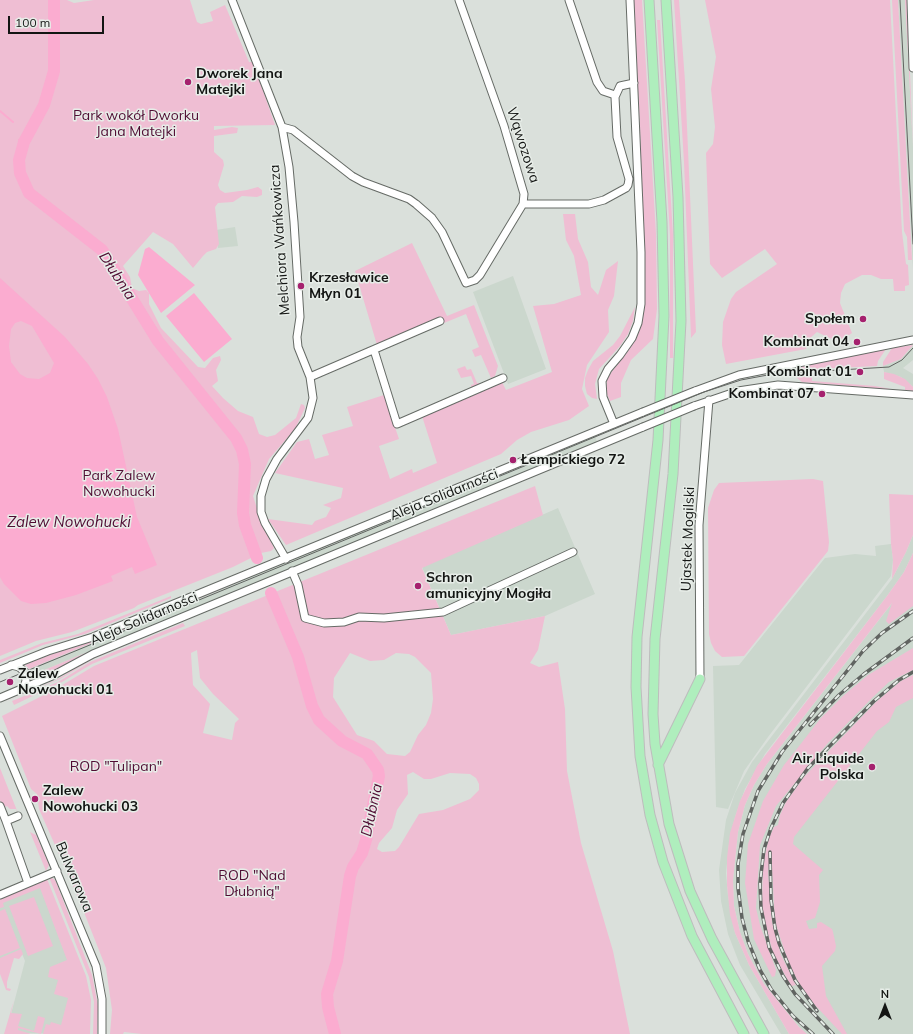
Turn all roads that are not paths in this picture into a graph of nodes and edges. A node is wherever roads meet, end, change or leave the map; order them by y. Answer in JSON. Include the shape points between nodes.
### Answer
{"nodes":[{"id":1,"x":232,"y":0,"type":"edge"},
{"id":2,"x":459,"y":0,"type":"edge"},
{"id":3,"x":569,"y":0,"type":"edge"},
{"id":4,"x":630,"y":0,"type":"edge"},
{"id":5,"x":649,"y":0,"type":"edge"},
{"id":6,"x":666,"y":0,"type":"edge"},
{"id":7,"x":911,"y":0,"type":"edge"},
{"id":8,"x":912,"y":21,"type":"edge"},
{"id":9,"x":913,"y":68,"type":"edge"},
{"id":10,"x":634,"y":83,"type":"junction"},
{"id":11,"x":615,"y":95,"type":"junction"},
{"id":12,"x":282,"y":127,"type":"junction"},
{"id":13,"x":523,"y":204,"type":"junction"},
{"id":14,"x":440,"y":321,"type":"dead end"},
{"id":15,"x":913,"y":340,"type":"edge"},
{"id":16,"x":374,"y":350,"type":"junction"},
{"id":17,"x":310,"y":377,"type":"junction"},
{"id":18,"x":503,"y":378,"type":"dead end"},
{"id":19,"x":913,"y":395,"type":"edge"},
{"id":20,"x":709,"y":400,"type":"junction"},
{"id":21,"x":614,"y":424,"type":"junction"},
{"id":22,"x":573,"y":552,"type":"dead end"},
{"id":23,"x":286,"y":559,"type":"junction"},
{"id":24,"x":292,"y":571,"type":"junction"},
{"id":25,"x":11,"y":665,"type":"junction"},
{"id":26,"x":0,"y":670,"type":"edge"},
{"id":27,"x":700,"y":679,"type":"joint"},
{"id":28,"x":22,"y":689,"type":"junction"},
{"id":29,"x":0,"y":698,"type":"edge"},
{"id":30,"x":0,"y":736,"type":"edge"},
{"id":31,"x":658,"y":766,"type":"junction"},
{"id":32,"x":0,"y":806,"type":"edge"},
{"id":33,"x":18,"y":816,"type":"dead end"},
{"id":34,"x":6,"y":821,"type":"junction"},
{"id":35,"x":57,"y":871,"type":"junction"},
{"id":36,"x":28,"y":883,"type":"junction"},
{"id":37,"x":0,"y":895,"type":"edge"},
{"id":38,"x":102,"y":1034,"type":"edge"},
{"id":39,"x":744,"y":1034,"type":"edge"},
{"id":40,"x":764,"y":1034,"type":"edge"}],
"edges":[{"from":1,"to":12,"type":"street","name":"Melchiora Wańkowicza"},
{"from":2,"to":13,"type":"street","name":"Wąwozowa","via":[[509,140],[524,190]]},
{"from":3,"to":11,"type":"street","via":[[596,82],[603,91]]},
{"from":4,"to":10,"type":"street"},
{"from":5,"to":39,"type":"main road","via":[[662,222],[664,316],[658,440],[637,637],[636,692],[639,746],[650,815],[663,862],[692,936]]},
{"from":6,"to":31,"type":"main road","via":[[678,197],[681,321],[674,474],[653,667],[653,714]]},
{"from":7,"to":8,"type":"street"},
{"from":8,"to":9,"type":"street"},
{"from":10,"to":11,"type":"street","via":[[622,84]]},
{"from":10,"to":21,"type":"street","via":[[641,304],[632,338],[608,368],[602,381],[604,397]]},
{"from":11,"to":13,"type":"street","via":[[616,127],[629,179],[628,185],[597,203]]},
{"from":12,"to":13,"type":"street","name":"Wąwozowa","via":[[293,130],[352,176],[409,199],[422,209],[442,232],[466,283],[480,275]]},
{"from":12,"to":17,"type":"street","name":"Melchiora Wańkowicza","via":[[289,167],[300,316],[298,346]]},
{"from":14,"to":16,"type":"street"},
{"from":15,"to":21,"type":"street","name":"Aleja Solidarności","bridge":true,"via":[[739,375]]},
{"from":16,"to":17,"type":"street"},
{"from":16,"to":18,"type":"street","via":[[397,424]]},
{"from":17,"to":23,"type":"street","name":"Melchiora Wańkowicza","via":[[313,398],[308,418],[277,459],[266,479],[261,496],[261,512],[265,523]]},
{"from":19,"to":20,"type":"street","name":"Aleja Solidarności","via":[[778,385],[738,391]]},
{"from":20,"to":24,"type":"street","name":"Aleja Solidarności","bridge":true},
{"from":20,"to":27,"type":"street","name":"Ujastek Mogilski","via":[[699,525]]},
{"from":21,"to":23,"type":"street","name":"Aleja Solidarności"},
{"from":22,"to":24,"type":"street","via":[[443,612],[359,617],[344,622],[324,623],[305,618],[298,585]]},
{"from":23,"to":25,"type":"street","name":"Aleja Solidarności","via":[[79,643]]},
{"from":24,"to":28,"type":"street","name":"Aleja Solidarności","via":[[93,654]]},
{"from":25,"to":26,"type":"street","name":"Aleja Solidarności"},
{"from":25,"to":28,"type":"street","via":[[25,672],[26,681]]},
{"from":27,"to":31,"type":"main road"},
{"from":28,"to":29,"type":"street","name":"Aleja Solidarności"},
{"from":30,"to":35,"type":"street","name":"Bulwarowa"},
{"from":31,"to":40,"type":"main road","via":[[669,824],[690,891],[712,939]]},
{"from":32,"to":34,"type":"street"},
{"from":33,"to":34,"type":"street"},
{"from":34,"to":36,"type":"street"},
{"from":35,"to":36,"type":"street"},
{"from":35,"to":38,"type":"street","name":"Bulwarowa","via":[[97,970],[102,999]]},
{"from":36,"to":37,"type":"street"}]}
